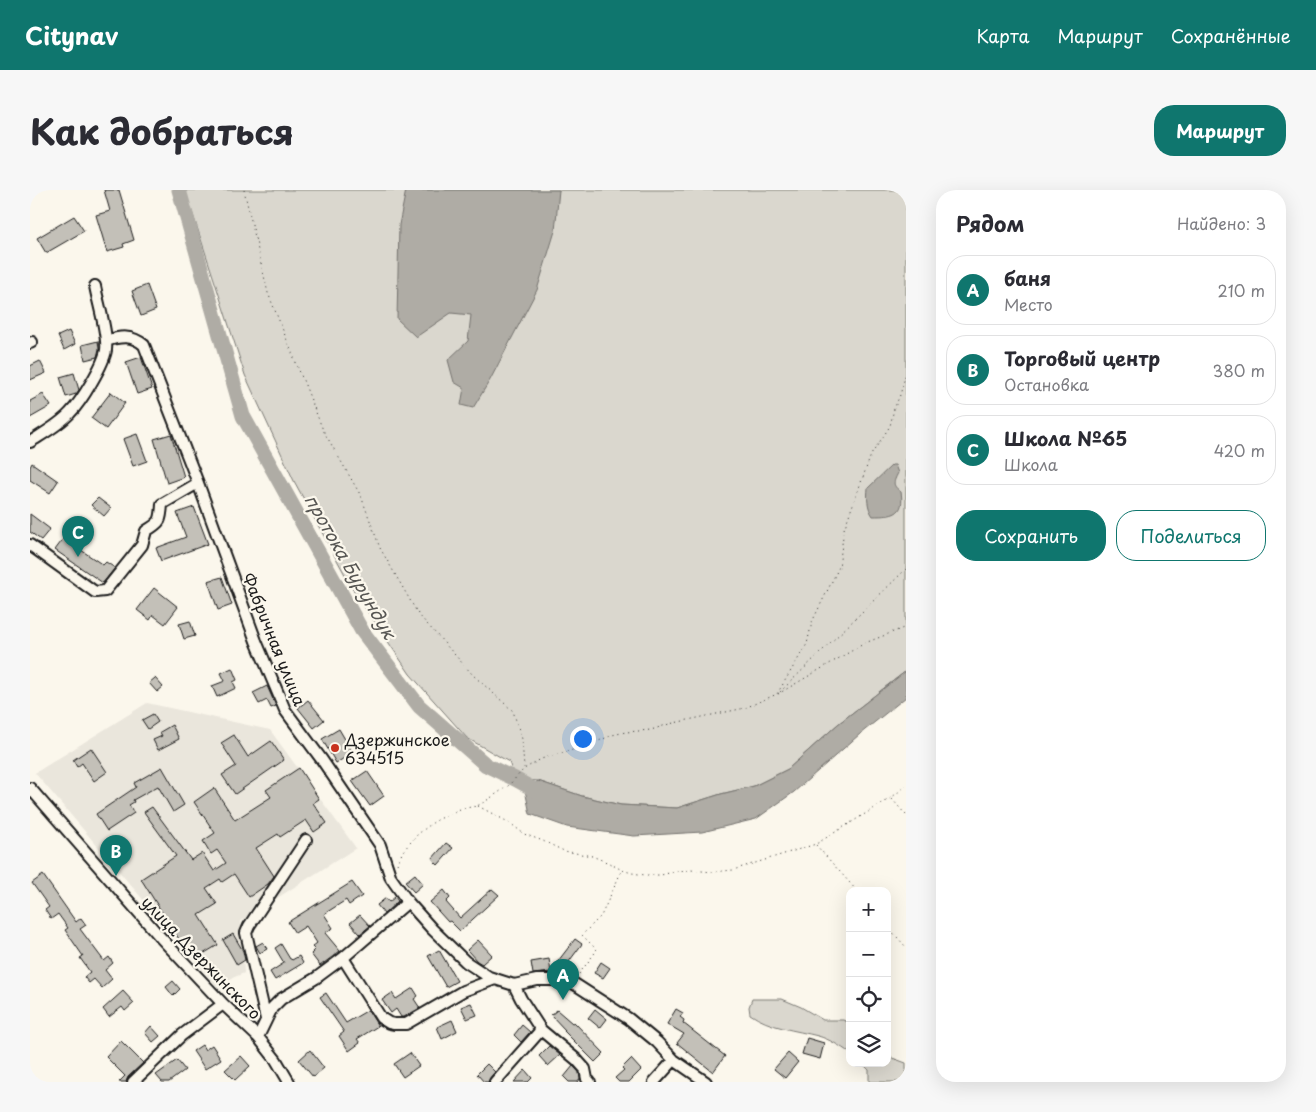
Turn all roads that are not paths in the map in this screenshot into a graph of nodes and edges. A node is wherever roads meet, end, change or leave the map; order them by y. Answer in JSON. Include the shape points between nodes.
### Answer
{"nodes":[{"id":1,"x":95,"y":286,"type":"dead end"},
{"id":2,"x":106,"y":341,"type":"junction"},
{"id":3,"x":30,"y":442,"type":"edge"},
{"id":4,"x":198,"y":483,"type":"junction"},
{"id":5,"x":30,"y":545,"type":"edge"},
{"id":6,"x":30,"y":788,"type":"edge"},
{"id":7,"x":306,"y":840,"type":"dead end"},
{"id":8,"x":408,"y":902,"type":"junction"},
{"id":9,"x":343,"y":958,"type":"junction"},
{"id":10,"x":494,"y":979,"type":"junction"},
{"id":11,"x":514,"y":984,"type":"junction"},
{"id":12,"x":223,"y":1004,"type":"junction"},
{"id":13,"x":266,"y":1019,"type":"junction"},
{"id":14,"x":541,"y":1030,"type":"junction"},
{"id":15,"x":258,"y":1037,"type":"junction"},
{"id":16,"x":674,"y":1060,"type":"junction"},
{"id":17,"x":586,"y":1081,"type":"edge"},
{"id":18,"x":133,"y":1082,"type":"edge"},
{"id":19,"x":289,"y":1082,"type":"edge"},
{"id":20,"x":495,"y":1082,"type":"edge"},
{"id":21,"x":654,"y":1082,"type":"edge"},
{"id":22,"x":706,"y":1082,"type":"edge"}],
"edges":[{"from":1,"to":2,"type":"street"},
{"from":2,"to":3,"type":"street","via":[[103,361],[71,413]]},
{"from":2,"to":4,"type":"street","name":"Фабричная улица","via":[[130,337],[144,345]]},
{"from":4,"to":5,"type":"street","via":[[162,504],[162,517],[146,531],[142,546],[105,591],[95,592]]},
{"from":4,"to":8,"type":"street","name":"Фабричная улица","via":[[285,710],[380,845],[391,878]]},
{"from":6,"to":12,"type":"street","name":"улица Дзержинского"},
{"from":7,"to":13,"type":"street","via":[[246,932]]},
{"from":8,"to":9,"type":"street"},
{"from":8,"to":10,"type":"street","name":"Фабричная улица","via":[[466,962]]},
{"from":9,"to":10,"type":"street","via":[[381,1018],[394,1024],[406,1024],[463,991]]},
{"from":9,"to":13,"type":"street","via":[[281,1000]]},
{"from":10,"to":11,"type":"street","name":"Фабричная улица"},
{"from":11,"to":14,"type":"street"},
{"from":11,"to":16,"type":"street","via":[[537,980],[572,983],[628,1019]]},
{"from":12,"to":15,"type":"street","name":"улица Дзержинского"},
{"from":12,"to":18,"type":"street","via":[[182,1035]]},
{"from":13,"to":15,"type":"street"},
{"from":14,"to":17,"type":"street","via":[[585,1069]]},
{"from":14,"to":20,"type":"street"},
{"from":15,"to":19,"type":"street","name":"улица Дзержинского"},
{"from":16,"to":21,"type":"street"},
{"from":16,"to":22,"type":"street"}]}
